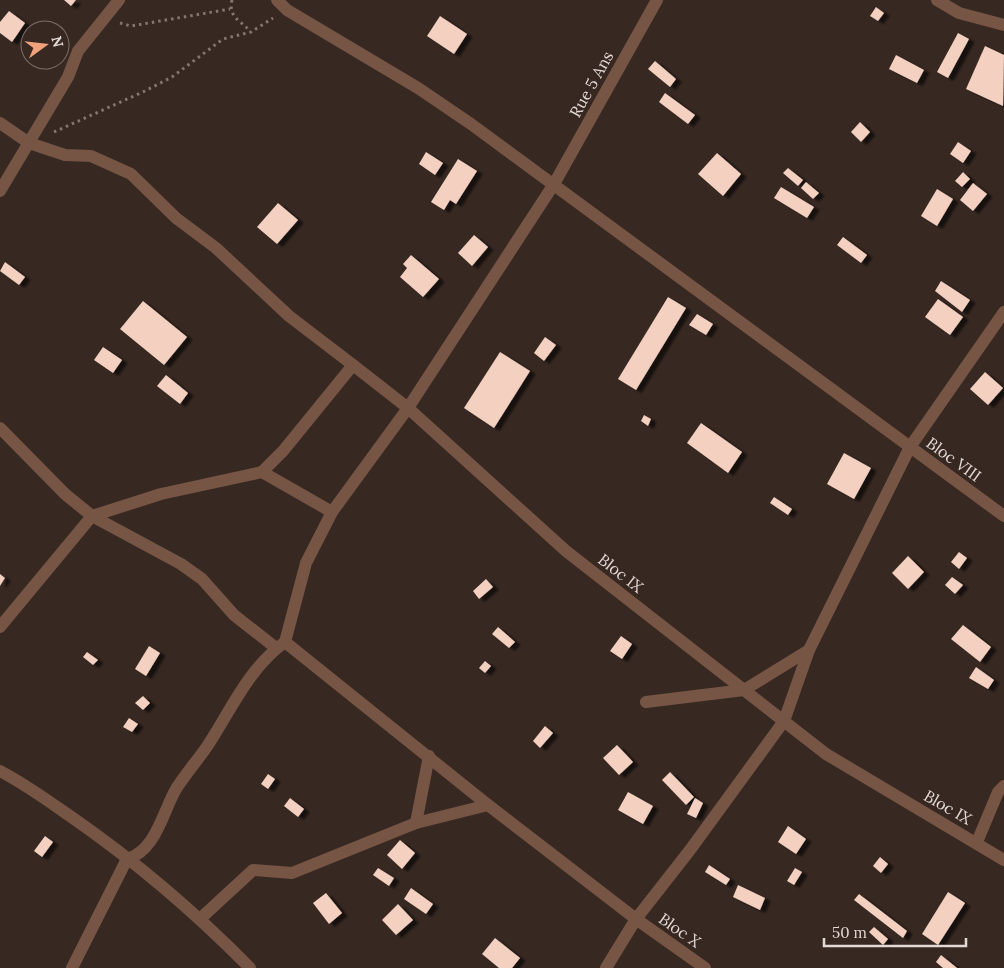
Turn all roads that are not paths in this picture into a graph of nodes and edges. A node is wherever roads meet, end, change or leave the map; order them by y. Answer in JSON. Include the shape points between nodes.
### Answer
{"nodes":[{"id":1,"x":119,"y":0,"type":"edge"},
{"id":2,"x":277,"y":0,"type":"edge"},
{"id":3,"x":657,"y":0,"type":"edge"},
{"id":4,"x":937,"y":0,"type":"edge"},
{"id":5,"x":1004,"y":25,"type":"edge"},
{"id":6,"x":0,"y":123,"type":"edge"},
{"id":7,"x":29,"y":143,"type":"junction"},
{"id":8,"x":554,"y":184,"type":"junction"},
{"id":9,"x":0,"y":191,"type":"edge"},
{"id":10,"x":1004,"y":312,"type":"edge"},
{"id":11,"x":353,"y":365,"type":"junction"},
{"id":12,"x":408,"y":408,"type":"junction"},
{"id":13,"x":0,"y":428,"type":"edge"},
{"id":14,"x":910,"y":447,"type":"junction"},
{"id":15,"x":262,"y":472,"type":"junction"},
{"id":16,"x":332,"y":512,"type":"junction"},
{"id":17,"x":92,"y":516,"type":"junction"},
{"id":18,"x":1004,"y":516,"type":"edge"},
{"id":19,"x":0,"y":627,"type":"edge"},
{"id":20,"x":281,"y":645,"type":"junction"},
{"id":21,"x":809,"y":650,"type":"junction"},
{"id":22,"x":744,"y":690,"type":"junction"},
{"id":23,"x":646,"y":702,"type":"dead end"},
{"id":24,"x":784,"y":722,"type":"junction"},
{"id":25,"x":429,"y":756,"type":"junction"},
{"id":26,"x":0,"y":771,"type":"edge"},
{"id":27,"x":1004,"y":786,"type":"edge"},
{"id":28,"x":488,"y":805,"type":"junction"},
{"id":29,"x":416,"y":823,"type":"junction"},
{"id":30,"x":977,"y":842,"type":"junction"},
{"id":31,"x":127,"y":859,"type":"junction"},
{"id":32,"x":1004,"y":860,"type":"edge"},
{"id":33,"x":201,"y":918,"type":"junction"},
{"id":34,"x":636,"y":919,"type":"junction"},
{"id":35,"x":72,"y":968,"type":"edge"},
{"id":36,"x":250,"y":968,"type":"edge"},
{"id":37,"x":606,"y":968,"type":"edge"},
{"id":38,"x":706,"y":968,"type":"edge"}],
"edges":[{"from":1,"to":7,"type":"street","via":[[78,51],[68,77]]},
{"from":2,"to":8,"type":"street","name":"Bloc VIII","via":[[287,10],[418,88]]},
{"from":3,"to":8,"type":"street","name":"Rue 5 Ans"},
{"from":4,"to":5,"type":"street","via":[[959,13]]},
{"from":6,"to":7,"type":"street","name":"Bloc IX"},
{"from":7,"to":9,"type":"street"},
{"from":7,"to":11,"type":"street","name":"Bloc IX","via":[[65,155],[91,156],[131,174],[176,218],[216,248],[289,316]]},
{"from":8,"to":12,"type":"street","name":"Rue 5 Ans"},
{"from":8,"to":14,"type":"street","name":"Bloc VIII"},
{"from":10,"to":14,"type":"street"},
{"from":11,"to":12,"type":"street","name":"Bloc IX"},
{"from":11,"to":15,"type":"street"},
{"from":12,"to":16,"type":"street","name":"Rue 5 Ans"},
{"from":12,"to":22,"type":"street","name":"Bloc IX","via":[[566,551]]},
{"from":13,"to":17,"type":"street","name":"Bloc X","via":[[65,494]]},
{"from":14,"to":18,"type":"street","name":"Bloc VIII"},
{"from":14,"to":21,"type":"street"},
{"from":15,"to":16,"type":"street"},
{"from":15,"to":17,"type":"street","via":[[161,494]]},
{"from":16,"to":20,"type":"street","name":"Rue 5 Ans","via":[[306,563]]},
{"from":17,"to":19,"type":"street"},
{"from":17,"to":20,"type":"street","name":"Bloc X","via":[[202,578],[234,615]]},
{"from":20,"to":25,"type":"street","name":"Bloc X"},
{"from":20,"to":31,"type":"street","via":[[260,663],[241,689],[208,745],[176,789],[148,844]]},
{"from":21,"to":22,"type":"street"},
{"from":21,"to":24,"type":"street"},
{"from":22,"to":23,"type":"street"},
{"from":22,"to":24,"type":"street","name":"Bloc IX"},
{"from":24,"to":30,"type":"street","name":"Bloc IX","via":[[826,754]]},
{"from":24,"to":34,"type":"street"},
{"from":25,"to":28,"type":"street","name":"Bloc X"},
{"from":25,"to":29,"type":"street"},
{"from":26,"to":31,"type":"street","via":[[28,787]]},
{"from":27,"to":30,"type":"street","via":[[998,792]]},
{"from":28,"to":29,"type":"street"},
{"from":28,"to":34,"type":"street","name":"Bloc X"},
{"from":29,"to":33,"type":"street","via":[[292,873],[253,870]]},
{"from":30,"to":32,"type":"street","name":"Bloc IX"},
{"from":31,"to":33,"type":"street"},
{"from":31,"to":35,"type":"street"},
{"from":33,"to":36,"type":"street"},
{"from":34,"to":37,"type":"street"},
{"from":34,"to":38,"type":"street","name":"Bloc X"}]}
